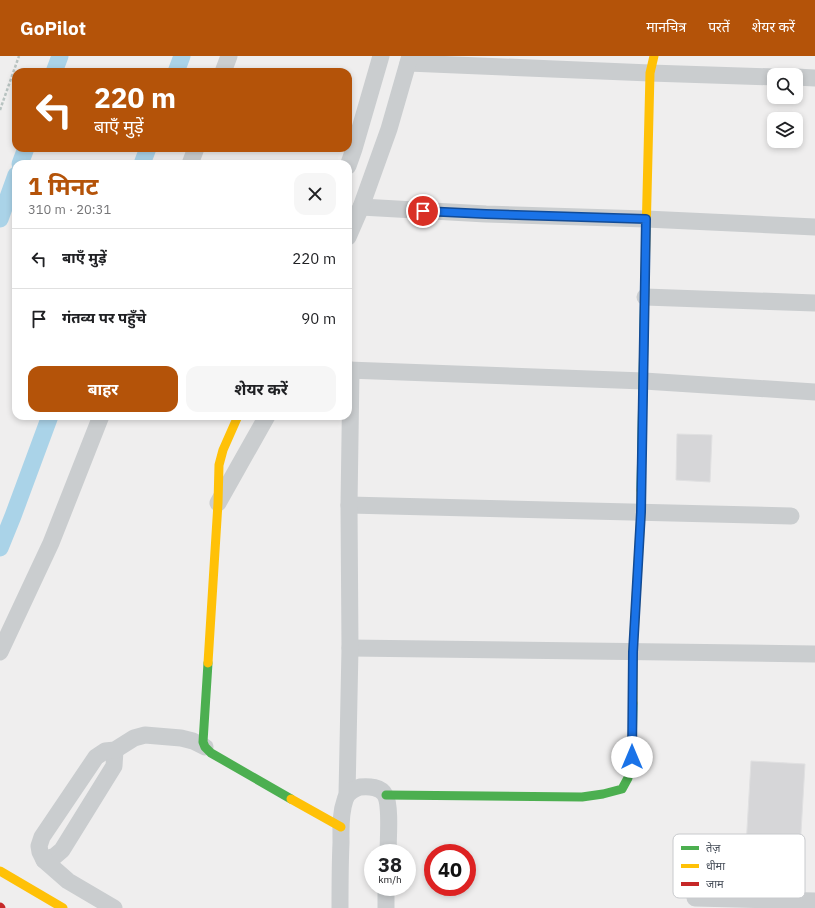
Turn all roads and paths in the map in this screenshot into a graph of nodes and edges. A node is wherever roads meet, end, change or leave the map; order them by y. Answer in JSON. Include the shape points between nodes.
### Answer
{"nodes":[{"id":1,"x":19,"y":56,"type":"edge"},
{"id":2,"x":229,"y":56,"type":"edge"},
{"id":3,"x":381,"y":56,"type":"edge"},
{"id":4,"x":654,"y":56,"type":"edge"},
{"id":5,"x":409,"y":59,"type":"edge"},
{"id":6,"x":15,"y":68,"type":"edge"},
{"id":7,"x":224,"y":68,"type":"edge"},
{"id":8,"x":650,"y":73,"type":"junction"},
{"id":9,"x":12,"y":76,"type":"edge"},
{"id":10,"x":767,"y":77,"type":"edge"},
{"id":11,"x":803,"y":77,"type":"edge"},
{"id":12,"x":815,"y":78,"type":"edge"},
{"id":13,"x":0,"y":110,"type":"edge"},
{"id":14,"x":350,"y":160,"type":"edge"},
{"id":15,"x":361,"y":207,"type":"junction"},
{"id":16,"x":646,"y":219,"type":"junction"},
{"id":17,"x":815,"y":227,"type":"edge"},
{"id":18,"x":352,"y":228,"type":"edge"},
{"id":19,"x":645,"y":297,"type":"junction"},
{"id":20,"x":815,"y":303,"type":"edge"},
{"id":21,"x":352,"y":370,"type":"edge"},
{"id":22,"x":644,"y":381,"type":"junction"},
{"id":23,"x":815,"y":392,"type":"edge"},
{"id":24,"x":99,"y":420,"type":"edge"},
{"id":25,"x":236,"y":420,"type":"edge"},
{"id":26,"x":265,"y":420,"type":"edge"},
{"id":27,"x":349,"y":420,"type":"edge"},
{"id":28,"x":218,"y":503,"type":"junction"},
{"id":29,"x":350,"y":504,"type":"junction"},
{"id":30,"x":641,"y":512,"type":"junction"},
{"id":31,"x":791,"y":516,"type":"dead end"},
{"id":32,"x":350,"y":648,"type":"junction"},
{"id":33,"x":0,"y":652,"type":"edge"},
{"id":34,"x":633,"y":652,"type":"junction"},
{"id":35,"x":815,"y":654,"type":"edge"},
{"id":36,"x":205,"y":747,"type":"junction"},
{"id":37,"x":115,"y":750,"type":"junction"},
{"id":38,"x":347,"y":794,"type":"junction"},
{"id":39,"x":386,"y":795,"type":"junction"},
{"id":40,"x":341,"y":827,"type":"junction"},
{"id":41,"x":388,"y":844,"type":"edge"},
{"id":42,"x":44,"y":860,"type":"junction"},
{"id":43,"x":0,"y":872,"type":"edge"},
{"id":44,"x":386,"y":896,"type":"edge"},
{"id":45,"x":695,"y":898,"type":"dead end"},
{"id":46,"x":815,"y":901,"type":"edge"},
{"id":47,"x":765,"y":904,"type":"edge"},
{"id":48,"x":63,"y":908,"type":"edge"},
{"id":49,"x":114,"y":908,"type":"edge"},
{"id":50,"x":340,"y":908,"type":"edge"},
{"id":51,"x":386,"y":908,"type":"edge"}],
"edges":[{"from":1,"to":6,"type":"path"},
{"from":2,"to":7,"type":"street"},
{"from":3,"to":14,"type":"street"},
{"from":4,"to":8,"type":"street"},
{"from":5,"to":8,"type":"street"},
{"from":5,"to":15,"type":"street","via":[[389,129]]},
{"from":8,"to":10,"type":"street"},
{"from":8,"to":16,"type":"street"},
{"from":9,"to":13,"type":"path"},
{"from":11,"to":12,"type":"street"},
{"from":15,"to":16,"type":"street"},
{"from":15,"to":18,"type":"street"},
{"from":16,"to":17,"type":"street"},
{"from":16,"to":19,"type":"street"},
{"from":19,"to":20,"type":"street"},
{"from":19,"to":22,"type":"street"},
{"from":21,"to":22,"type":"street"},
{"from":22,"to":23,"type":"street"},
{"from":22,"to":30,"type":"street"},
{"from":24,"to":33,"type":"street","via":[[51,543]]},
{"from":25,"to":28,"type":"street","via":[[219,465]]},
{"from":26,"to":28,"type":"street"},
{"from":27,"to":29,"type":"street"},
{"from":28,"to":36,"type":"street"},
{"from":29,"to":30,"type":"street"},
{"from":29,"to":32,"type":"street"},
{"from":30,"to":31,"type":"street"},
{"from":30,"to":34,"type":"street"},
{"from":32,"to":34,"type":"street"},
{"from":32,"to":38,"type":"street"},
{"from":34,"to":35,"type":"street"},
{"from":34,"to":39,"type":"street","via":[[632,757],[628,778],[622,789],[582,797]]},
{"from":36,"to":37,"type":"street","via":[[181,738],[145,735],[134,738]]},
{"from":36,"to":40,"type":"street","via":[[211,754]]},
{"from":37,"to":42,"type":"street","via":[[114,766],[62,850]]},
{"from":37,"to":42,"type":"street","via":[[105,750],[96,757],[42,837],[40,852]]},
{"from":38,"to":39,"type":"street","via":[[356,788],[372,787]]},
{"from":38,"to":40,"type":"street"},
{"from":39,"to":41,"type":"street"},
{"from":40,"to":50,"type":"street"},
{"from":42,"to":49,"type":"street","via":[[68,882]]},
{"from":43,"to":48,"type":"street"},
{"from":44,"to":51,"type":"street"},
{"from":45,"to":47,"type":"street"},
{"from":46,"to":47,"type":"street"}]}
